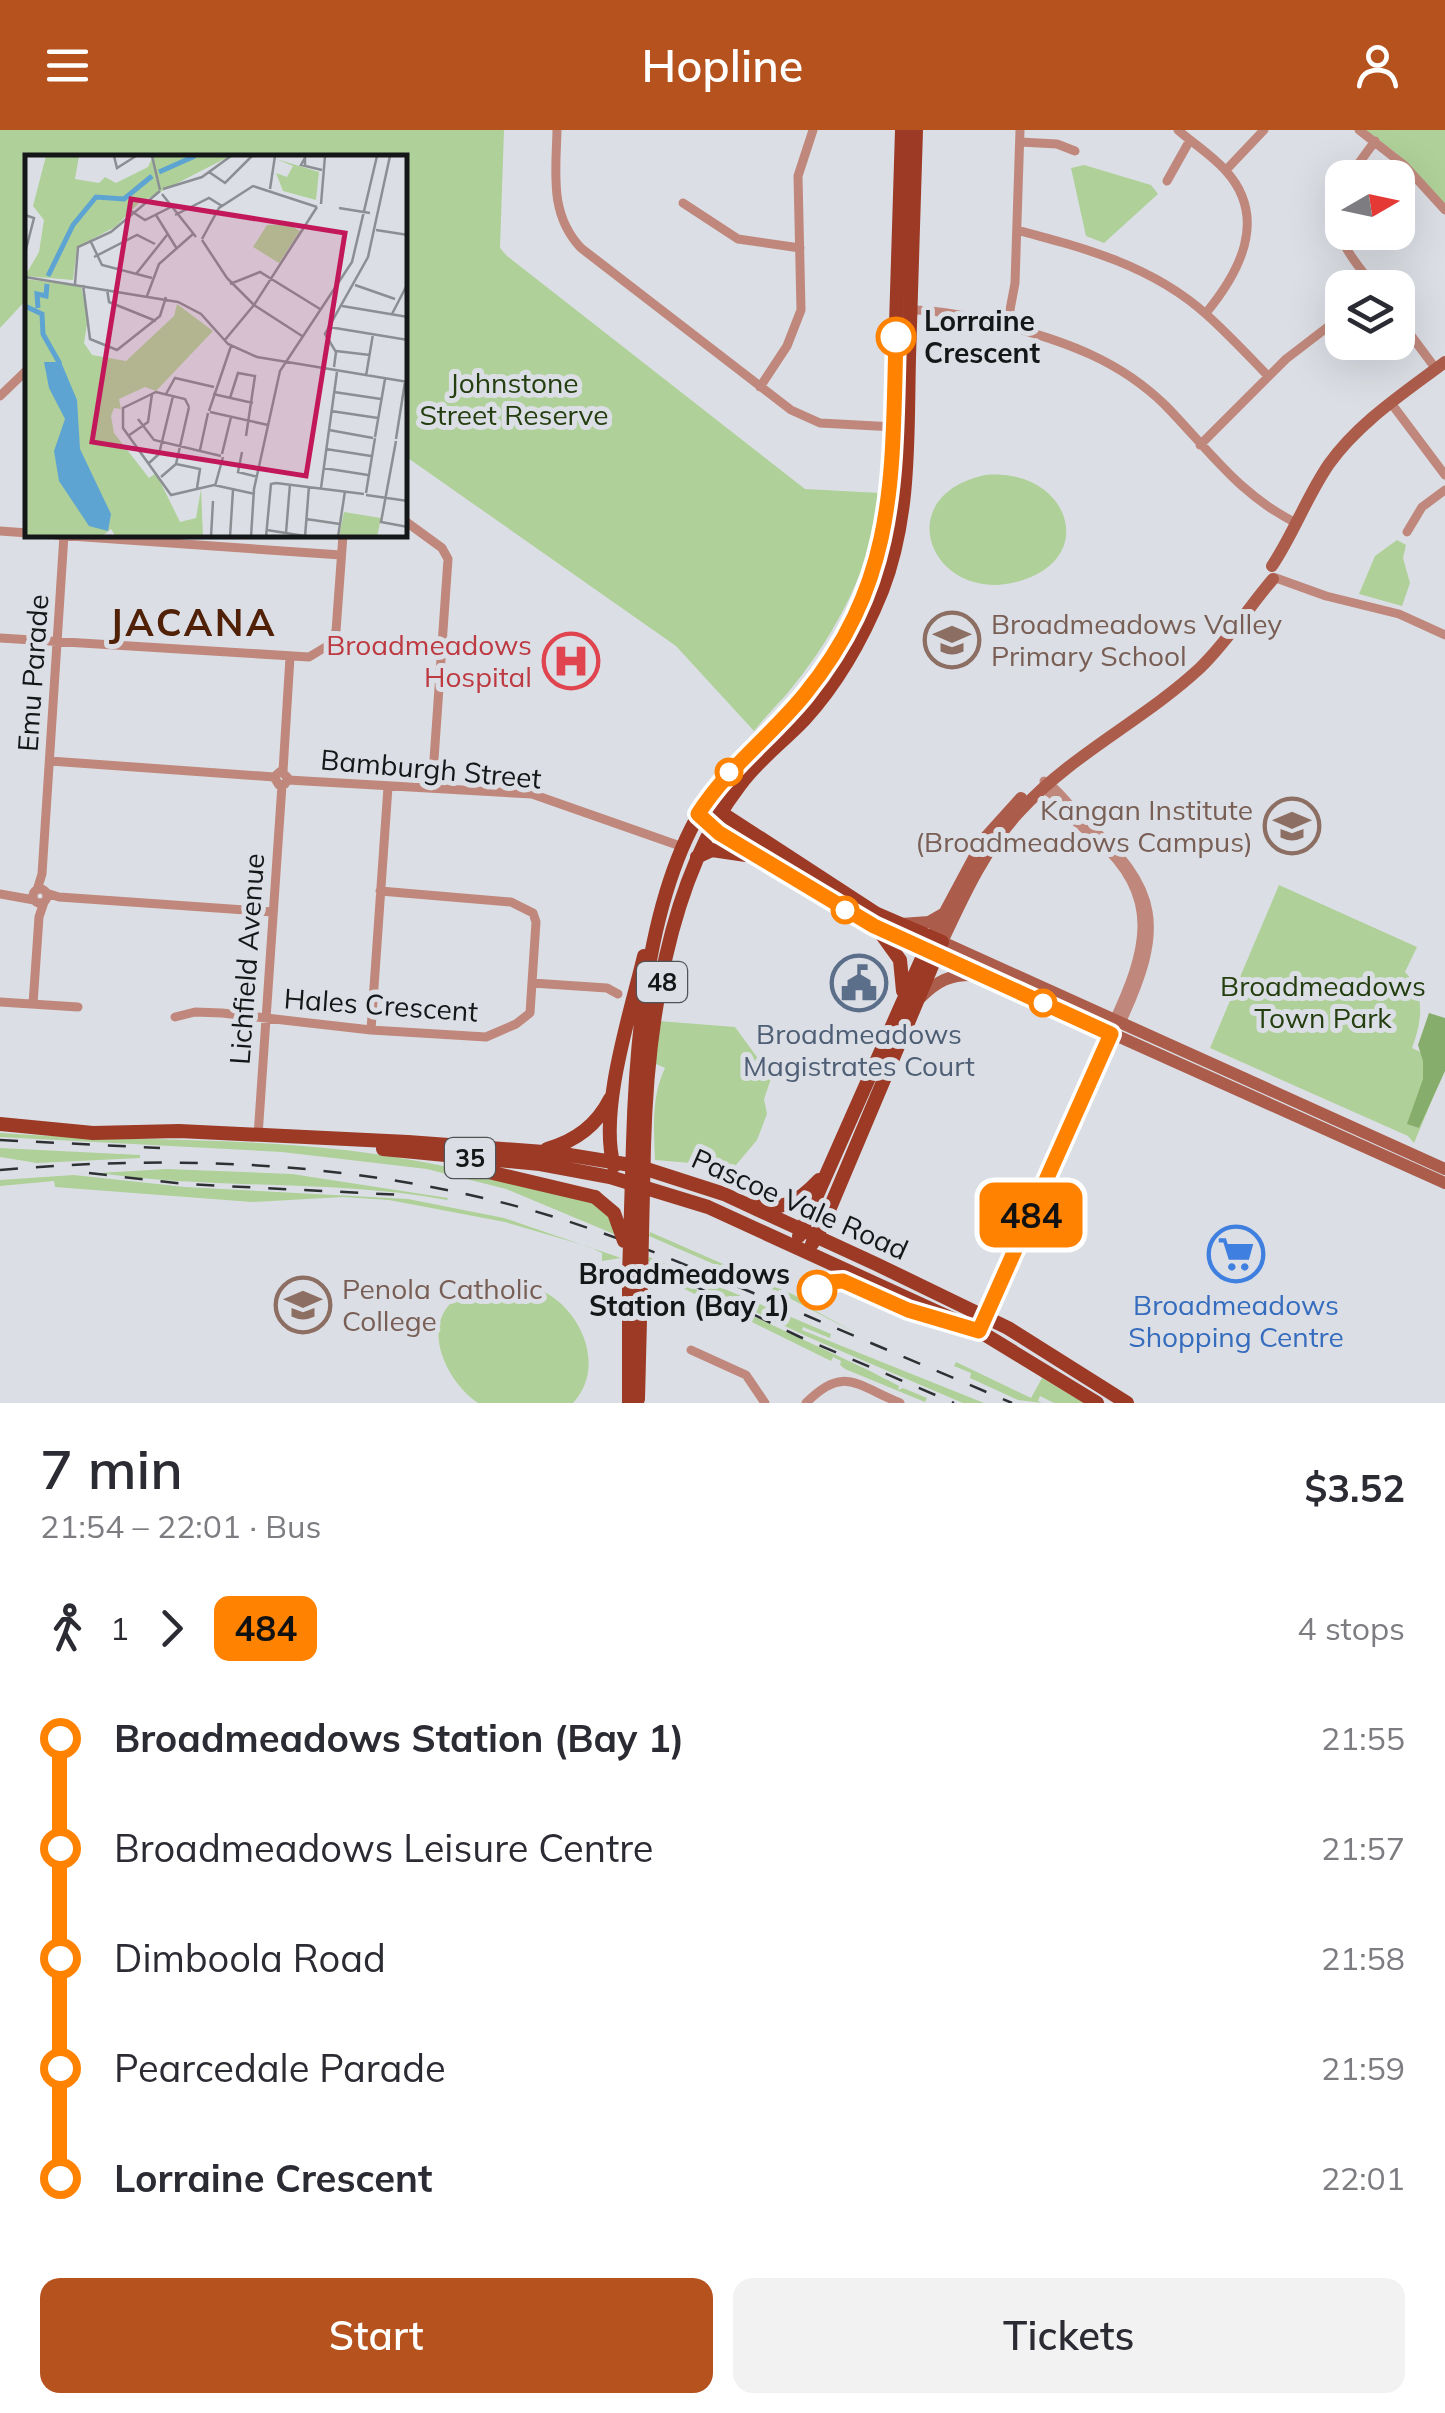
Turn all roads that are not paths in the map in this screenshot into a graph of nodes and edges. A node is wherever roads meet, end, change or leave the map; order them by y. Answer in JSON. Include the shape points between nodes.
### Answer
{"nodes":[{"id":1,"x":557,"y":130,"type":"edge"},
{"id":2,"x":814,"y":130,"type":"edge"},
{"id":3,"x":902,"y":130,"type":"edge"},
{"id":4,"x":916,"y":130,"type":"edge"},
{"id":5,"x":1020,"y":130,"type":"edge"},
{"id":6,"x":1178,"y":130,"type":"edge"},
{"id":7,"x":1264,"y":130,"type":"edge"},
{"id":8,"x":1359,"y":130,"type":"edge"},
{"id":9,"x":1190,"y":140,"type":"junction"},
{"id":10,"x":1375,"y":141,"type":"junction"},
{"id":11,"x":1020,"y":142,"type":"junction"},
{"id":12,"x":1075,"y":151,"type":"dead end"},
{"id":13,"x":1361,"y":160,"type":"edge"},
{"id":14,"x":1226,"y":170,"type":"junction"},
{"id":15,"x":1167,"y":181,"type":"dead end"},
{"id":16,"x":683,"y":203,"type":"dead end"},
{"id":17,"x":1445,"y":210,"type":"edge"},
{"id":18,"x":1016,"y":230,"type":"junction"},
{"id":19,"x":800,"y":248,"type":"junction"},
{"id":20,"x":1346,"y":250,"type":"edge"},
{"id":21,"x":1361,"y":270,"type":"edge"},
{"id":22,"x":906,"y":313,"type":"junction"},
{"id":23,"x":1206,"y":313,"type":"junction"},
{"id":24,"x":1007,"y":326,"type":"junction"},
{"id":25,"x":1325,"y":330,"type":"edge"},
{"id":26,"x":1415,"y":337,"type":"edge"},
{"id":27,"x":1440,"y":366,"type":"edge"},
{"id":28,"x":25,"y":372,"type":"edge"},
{"id":29,"x":1268,"y":376,"type":"junction"},
{"id":30,"x":760,"y":387,"type":"junction"},
{"id":31,"x":0,"y":396,"type":"edge"},
{"id":32,"x":1391,"y":403,"type":"junction"},
{"id":33,"x":901,"y":427,"type":"junction"},
{"id":34,"x":1200,"y":444,"type":"junction"},
{"id":35,"x":1445,"y":475,"type":"edge"},
{"id":36,"x":1445,"y":490,"type":"edge"},
{"id":37,"x":408,"y":523,"type":"edge"},
{"id":38,"x":1296,"y":523,"type":"junction"},
{"id":39,"x":0,"y":531,"type":"edge"},
{"id":40,"x":1408,"y":532,"type":"dead end"},
{"id":41,"x":25,"y":533,"type":"edge"},
{"id":42,"x":64,"y":538,"type":"edge"},
{"id":43,"x":106,"y":538,"type":"edge"},
{"id":44,"x":343,"y":538,"type":"edge"},
{"id":45,"x":890,"y":542,"type":"junction"},
{"id":46,"x":342,"y":555,"type":"junction"},
{"id":47,"x":1275,"y":573,"type":"junction"},
{"id":48,"x":1445,"y":635,"type":"edge"},
{"id":49,"x":0,"y":638,"type":"edge"},
{"id":50,"x":58,"y":642,"type":"junction"},
{"id":51,"x":290,"y":657,"type":"junction"},
{"id":52,"x":50,"y":762,"type":"junction"},
{"id":53,"x":754,"y":768,"type":"junction"},
{"id":54,"x":282,"y":778,"type":"junction"},
{"id":55,"x":1046,"y":784,"type":"junction"},
{"id":56,"x":388,"y":787,"type":"junction"},
{"id":57,"x":432,"y":788,"type":"junction"},
{"id":58,"x":706,"y":800,"type":"junction"},
{"id":59,"x":720,"y":813,"type":"junction"},
{"id":60,"x":698,"y":814,"type":"junction"},
{"id":61,"x":712,"y":828,"type":"junction"},
{"id":62,"x":742,"y":828,"type":"junction"},
{"id":63,"x":682,"y":847,"type":"junction"},
{"id":64,"x":985,"y":848,"type":"junction"},
{"id":65,"x":697,"y":857,"type":"junction"},
{"id":66,"x":770,"y":864,"type":"junction"},
{"id":67,"x":667,"y":888,"type":"junction"},
{"id":68,"x":819,"y":888,"type":"junction"},
{"id":69,"x":380,"y":892,"type":"junction"},
{"id":70,"x":0,"y":894,"type":"edge"},
{"id":71,"x":40,"y":896,"type":"junction"},
{"id":72,"x":682,"y":902,"type":"junction"},
{"id":73,"x":959,"y":906,"type":"junction"},
{"id":74,"x":272,"y":912,"type":"junction"},
{"id":75,"x":944,"y":913,"type":"junction"},
{"id":76,"x":898,"y":924,"type":"junction"},
{"id":77,"x":874,"y":926,"type":"junction"},
{"id":78,"x":934,"y":947,"type":"junction"},
{"id":79,"x":654,"y":956,"type":"junction"},
{"id":80,"x":978,"y":958,"type":"junction"},
{"id":81,"x":982,"y":976,"type":"junction"},
{"id":82,"x":532,"y":982,"type":"junction"},
{"id":83,"x":618,"y":994,"type":"dead end"},
{"id":84,"x":920,"y":998,"type":"junction"},
{"id":85,"x":0,"y":1002,"type":"edge"},
{"id":86,"x":901,"y":1002,"type":"junction"},
{"id":87,"x":33,"y":1004,"type":"junction"},
{"id":88,"x":78,"y":1007,"type":"dead end"},
{"id":89,"x":175,"y":1017,"type":"dead end"},
{"id":90,"x":266,"y":1019,"type":"junction"},
{"id":91,"x":1115,"y":1025,"type":"junction"},
{"id":92,"x":371,"y":1030,"type":"junction"},
{"id":93,"x":614,"y":1090,"type":"junction"},
{"id":94,"x":4,"y":1125,"type":"edge"},
{"id":95,"x":258,"y":1136,"type":"junction"},
{"id":96,"x":302,"y":1139,"type":"junction"},
{"id":97,"x":639,"y":1145,"type":"junction"},
{"id":98,"x":537,"y":1151,"type":"junction"},
{"id":99,"x":410,"y":1153,"type":"junction"},
{"id":100,"x":612,"y":1161,"type":"junction"},
{"id":101,"x":1445,"y":1168,"type":"edge"},
{"id":102,"x":829,"y":1169,"type":"junction"},
{"id":103,"x":1445,"y":1183,"type":"edge"},
{"id":104,"x":637,"y":1185,"type":"junction"},
{"id":105,"x":744,"y":1203,"type":"junction"},
{"id":106,"x":816,"y":1237,"type":"junction"},
{"id":107,"x":801,"y":1243,"type":"junction"},
{"id":108,"x":635,"y":1278,"type":"junction"},
{"id":109,"x":983,"y":1324,"type":"junction"},
{"id":110,"x":690,"y":1350,"type":"dead end"},
{"id":111,"x":885,"y":1400,"type":"edge"},
{"id":112,"x":629,"y":1403,"type":"edge"},
{"id":113,"x":638,"y":1403,"type":"edge"},
{"id":114,"x":764,"y":1403,"type":"edge"},
{"id":115,"x":806,"y":1403,"type":"edge"},
{"id":116,"x":900,"y":1403,"type":"edge"},
{"id":117,"x":1098,"y":1403,"type":"edge"},
{"id":118,"x":1127,"y":1403,"type":"edge"}],
"edges":[{"from":1,"to":30,"type":"street","via":[[557,204],[570,237]]},
{"from":2,"to":19,"type":"street","via":[[798,176]]},
{"from":3,"to":22,"type":"main road","number":"48"},
{"from":4,"to":22,"type":"main road","number":"48"},
{"from":5,"to":11,"type":"street"},
{"from":6,"to":9,"type":"street"},
{"from":7,"to":14,"type":"street"},
{"from":8,"to":10,"type":"street"},
{"from":9,"to":14,"type":"street"},
{"from":9,"to":15,"type":"street"},
{"from":10,"to":13,"type":"street"},
{"from":10,"to":17,"type":"street"},
{"from":11,"to":12,"type":"street"},
{"from":11,"to":18,"type":"street"},
{"from":14,"to":23,"type":"street","via":[[1241,196],[1246,240],[1233,278]]},
{"from":16,"to":19,"type":"street","via":[[738,240]]},
{"from":18,"to":23,"type":"street","via":[[1129,265]]},
{"from":18,"to":24,"type":"street"},
{"from":19,"to":30,"type":"street","via":[[798,322]]},
{"from":20,"to":21,"type":"street"},
{"from":22,"to":24,"type":"street"},
{"from":22,"to":33,"type":"main road","number":"48"},
{"from":23,"to":29,"type":"street"},
{"from":24,"to":34,"type":"street","via":[[1067,342],[1116,366]]},
{"from":25,"to":29,"type":"street"},
{"from":26,"to":27,"type":"street"},
{"from":27,"to":32,"type":"street"},
{"from":28,"to":31,"type":"street"},
{"from":29,"to":34,"type":"street"},
{"from":30,"to":33,"type":"street","via":[[820,423]]},
{"from":32,"to":35,"type":"street"},
{"from":32,"to":38,"type":"street","via":[[1338,452]]},
{"from":33,"to":45,"type":"main road","number":"48","via":[[906,478]]},
{"from":34,"to":38,"type":"street","via":[[1241,488]]},
{"from":36,"to":40,"type":"street","via":[[1422,507]]},
{"from":37,"to":57,"type":"street","via":[[448,558]]},
{"from":38,"to":47,"type":"street"},
{"from":39,"to":41,"type":"street"},
{"from":42,"to":50,"type":"street","name":"Emu Parade"},
{"from":43,"to":46,"type":"street"},
{"from":44,"to":46,"type":"street"},
{"from":45,"to":53,"type":"main road","number":"48","via":[[867,627],[840,674]]},
{"from":45,"to":58,"type":"main road","number":"48","via":[[832,658]]},
{"from":46,"to":51,"type":"street","via":[[334,638],[316,654]]},
{"from":47,"to":48,"type":"street"},
{"from":47,"to":55,"type":"street","via":[[1197,670]]},
{"from":49,"to":50,"type":"street"},
{"from":50,"to":51,"type":"street"},
{"from":50,"to":52,"type":"street","name":"Emu Parade"},
{"from":51,"to":54,"type":"street","name":"Lichfield Avenue"},
{"from":52,"to":54,"type":"street","name":"Bamburgh Street"},
{"from":52,"to":71,"type":"street","name":"Emu Parade"},
{"from":53,"to":59,"type":"main road","number":"48"},
{"from":53,"to":62,"type":"main road","via":[[739,804]]},
{"from":54,"to":56,"type":"street","name":"Bamburgh Street"},
{"from":54,"to":74,"type":"street","name":"Lichfield Avenue"},
{"from":55,"to":64,"type":"street"},
{"from":55,"to":91,"type":"street","via":[[1108,850],[1136,894],[1140,959]]},
{"from":56,"to":57,"type":"street","name":"Bamburgh Street"},
{"from":56,"to":69,"type":"street"},
{"from":57,"to":63,"type":"street","name":"Bamburgh Street","via":[[532,794]]},
{"from":58,"to":59,"type":"main road"},
{"from":58,"to":60,"type":"main road","number":"48"},
{"from":59,"to":61,"type":"main road","number":"48"},
{"from":59,"to":62,"type":"main road"},
{"from":60,"to":61,"type":"main road"},
{"from":60,"to":63,"type":"main road","number":"48"},
{"from":61,"to":65,"type":"main road","number":"48"},
{"from":61,"to":66,"type":"main road"},
{"from":62,"to":68,"type":"main road"},
{"from":63,"to":67,"type":"main road","number":"48"},
{"from":64,"to":73,"type":"street"},
{"from":64,"to":75,"type":"street"},
{"from":65,"to":66,"type":"main road","via":[[718,850]]},
{"from":65,"to":72,"type":"main road","number":"48"},
{"from":66,"to":68,"type":"main road"},
{"from":67,"to":79,"type":"main road","number":"48"},
{"from":67,"to":93,"type":"main road","via":[[650,922]]},
{"from":68,"to":76,"type":"main road"},
{"from":68,"to":77,"type":"main road"},
{"from":69,"to":82,"type":"street","name":"Hales Crescent","via":[[511,902],[532,913]]},
{"from":69,"to":92,"type":"street"},
{"from":70,"to":71,"type":"street"},
{"from":71,"to":74,"type":"street"},
{"from":71,"to":87,"type":"street","name":"Emu Parade"},
{"from":72,"to":79,"type":"main road","via":[[662,954]]},
{"from":72,"to":97,"type":"main road","number":"48","via":[[652,1030]]},
{"from":73,"to":78,"type":"street"},
{"from":73,"to":80,"type":"street","via":[[958,936]]},
{"from":74,"to":90,"type":"street","name":"Lichfield Avenue"},
{"from":75,"to":76,"type":"street","via":[[929,922]]},
{"from":75,"to":78,"type":"street"},
{"from":76,"to":78,"type":"main road"},
{"from":77,"to":78,"type":"main road"},
{"from":77,"to":86,"type":"main road","via":[[900,960]]},
{"from":78,"to":80,"type":"street"},
{"from":78,"to":81,"type":"street"},
{"from":78,"to":84,"type":"main road"},
{"from":78,"to":86,"type":"main road"},
{"from":79,"to":97,"type":"main road","number":"48","via":[[639,1037]]},
{"from":80,"to":91,"type":"street"},
{"from":81,"to":84,"type":"street","via":[[946,978]]},
{"from":81,"to":91,"type":"street"},
{"from":82,"to":83,"type":"street"},
{"from":82,"to":92,"type":"street","name":"Hales Crescent","via":[[530,1013],[486,1037]]},
{"from":84,"to":106,"type":"main road"},
{"from":85,"to":87,"type":"street"},
{"from":86,"to":102,"type":"main road"},
{"from":87,"to":88,"type":"street"},
{"from":89,"to":90,"type":"street","name":"Hales Crescent","via":[[198,1012]]},
{"from":90,"to":92,"type":"street","name":"Hales Crescent"},
{"from":90,"to":95,"type":"street","name":"Lichfield Avenue"},
{"from":91,"to":101,"type":"street"},
{"from":91,"to":103,"type":"street"},
{"from":91,"to":109,"type":"street"},
{"from":93,"to":98,"type":"main road","via":[[586,1130]]},
{"from":93,"to":100,"type":"main road"},
{"from":94,"to":95,"type":"main road","name":"Pascoe Vale Road","number":"35"},
{"from":95,"to":96,"type":"main road","name":"Pascoe Vale Road","number":"35"},
{"from":96,"to":98,"type":"main road","name":"Pascoe Vale Road","number":"35"},
{"from":96,"to":99,"type":"main road","name":"Pascoe Vale Road","number":"35"},
{"from":97,"to":108,"type":"main road","number":"48","bridge":true},
{"from":98,"to":100,"type":"main road","name":"Pascoe Vale Road","number":"35"},
{"from":99,"to":104,"type":"main road","name":"Pascoe Vale Road","number":"35","via":[[540,1164]]},
{"from":99,"to":108,"type":"main road","bridge":true,"via":[[595,1197],[619,1221]]},
{"from":100,"to":104,"type":"main road"},
{"from":100,"to":105,"type":"main road","name":"Pascoe Vale Road","number":"35","via":[[664,1172]]},
{"from":102,"to":105,"type":"main road","via":[[790,1205]]},
{"from":102,"to":107,"type":"main road"},
{"from":104,"to":107,"type":"main road","name":"Pascoe Vale Road","number":"35"},
{"from":105,"to":107,"type":"main road","name":"Pascoe Vale Road","number":"35"},
{"from":106,"to":107,"type":"main road","name":"Pascoe Vale Road","number":"35"},
{"from":106,"to":109,"type":"main road","name":"Pascoe Vale Road","number":"35"},
{"from":107,"to":109,"type":"main road","name":"Pascoe Vale Road","number":"35"},
{"from":108,"to":112,"type":"main road","number":"48"},
{"from":108,"to":113,"type":"main road","number":"48"},
{"from":109,"to":117,"type":"main road","name":"Pascoe Vale Road","number":"35"},
{"from":109,"to":118,"type":"main road","name":"Pascoe Vale Road","number":"35"},
{"from":110,"to":114,"type":"street","via":[[746,1374]]},
{"from":111,"to":115,"type":"street","via":[[834,1380]]},
{"from":111,"to":116,"type":"street"}]}
